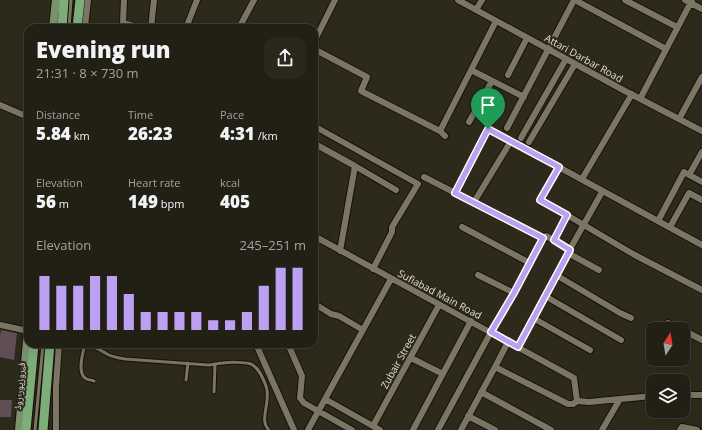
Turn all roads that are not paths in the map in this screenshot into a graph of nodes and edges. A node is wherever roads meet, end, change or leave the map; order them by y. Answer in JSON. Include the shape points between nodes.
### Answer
{"nodes":[{"id":1,"x":56,"y":0,"type":"edge"},
{"id":2,"x":64,"y":0,"type":"edge"},
{"id":3,"x":71,"y":0,"type":"edge"},
{"id":4,"x":80,"y":0,"type":"edge"},
{"id":5,"x":88,"y":0,"type":"edge"},
{"id":6,"x":124,"y":0,"type":"edge"},
{"id":7,"x":154,"y":0,"type":"edge"},
{"id":8,"x":197,"y":0,"type":"edge"},
{"id":9,"x":254,"y":0,"type":"edge"},
{"id":10,"x":335,"y":0,"type":"edge"},
{"id":11,"x":458,"y":0,"type":"edge"},
{"id":12,"x":482,"y":0,"type":"edge"},
{"id":13,"x":575,"y":0,"type":"edge"},
{"id":14,"x":625,"y":0,"type":"edge"},
{"id":15,"x":689,"y":1,"type":"edge"},
{"id":16,"x":702,"y":9,"type":"edge"},
{"id":17,"x":476,"y":10,"type":"junction"},
{"id":18,"x":496,"y":21,"type":"junction"},
{"id":19,"x":53,"y":24,"type":"edge"},
{"id":20,"x":62,"y":24,"type":"edge"},
{"id":21,"x":69,"y":24,"type":"edge"},
{"id":22,"x":77,"y":24,"type":"edge"},
{"id":23,"x":85,"y":24,"type":"edge"},
{"id":24,"x":129,"y":24,"type":"edge"},
{"id":25,"x":151,"y":24,"type":"edge"},
{"id":26,"x":188,"y":24,"type":"edge"},
{"id":27,"x":241,"y":24,"type":"edge"},
{"id":28,"x":678,"y":27,"type":"junction"},
{"id":29,"x":318,"y":34,"type":"edge"},
{"id":30,"x":528,"y":38,"type":"junction"},
{"id":31,"x":666,"y":49,"type":"junction"},
{"id":32,"x":549,"y":50,"type":"junction"},
{"id":33,"x":318,"y":51,"type":"edge"},
{"id":34,"x":566,"y":59,"type":"junction"},
{"id":35,"x":575,"y":64,"type":"junction"},
{"id":36,"x":471,"y":70,"type":"junction"},
{"id":37,"x":508,"y":75,"type":"dead end"},
{"id":38,"x":702,"y":77,"type":"edge"},
{"id":39,"x":492,"y":80,"type":"junction"},
{"id":40,"x":632,"y":94,"type":"junction"},
{"id":41,"x":524,"y":96,"type":"junction"},
{"id":42,"x":640,"y":99,"type":"junction"},
{"id":43,"x":0,"y":105,"type":"edge"},
{"id":44,"x":24,"y":115,"type":"edge"},
{"id":45,"x":679,"y":119,"type":"junction"},
{"id":46,"x":469,"y":122,"type":"dead end"},
{"id":47,"x":318,"y":128,"type":"edge"},
{"id":48,"x":507,"y":128,"type":"dead end"},
{"id":49,"x":702,"y":131,"type":"edge"},
{"id":50,"x":440,"y":132,"type":"junction"},
{"id":51,"x":445,"y":136,"type":"dead end"},
{"id":52,"x":521,"y":138,"type":"dead end"},
{"id":53,"x":511,"y":141,"type":"junction"},
{"id":54,"x":529,"y":142,"type":"dead end"},
{"id":55,"x":318,"y":145,"type":"edge"},
{"id":56,"x":702,"y":152,"type":"edge"},
{"id":57,"x":355,"y":166,"type":"junction"},
{"id":58,"x":559,"y":167,"type":"junction"},
{"id":59,"x":689,"y":175,"type":"junction"},
{"id":60,"x":424,"y":177,"type":"dead end"},
{"id":61,"x":582,"y":179,"type":"junction"},
{"id":62,"x":701,"y":180,"type":"edge"},
{"id":63,"x":396,"y":190,"type":"dead end"},
{"id":64,"x":602,"y":192,"type":"junction"},
{"id":65,"x":455,"y":193,"type":"junction"},
{"id":66,"x":702,"y":200,"type":"edge"},
{"id":67,"x":474,"y":202,"type":"junction"},
{"id":68,"x":567,"y":215,"type":"junction"},
{"id":69,"x":658,"y":221,"type":"junction"},
{"id":70,"x":584,"y":225,"type":"junction"},
{"id":71,"x":462,"y":227,"type":"dead end"},
{"id":72,"x":670,"y":227,"type":"junction"},
{"id":73,"x":318,"y":238,"type":"edge"},
{"id":74,"x":543,"y":238,"type":"junction"},
{"id":75,"x":554,"y":240,"type":"junction"},
{"id":76,"x":702,"y":245,"type":"edge"},
{"id":77,"x":340,"y":251,"type":"junction"},
{"id":78,"x":569,"y":251,"type":"junction"},
{"id":79,"x":530,"y":263,"type":"junction"},
{"id":80,"x":373,"y":269,"type":"junction"},
{"id":81,"x":599,"y":270,"type":"dead end"},
{"id":82,"x":478,"y":275,"type":"dead end"},
{"id":83,"x":556,"y":275,"type":"junction"},
{"id":84,"x":391,"y":279,"type":"junction"},
{"id":85,"x":702,"y":290,"type":"edge"},
{"id":86,"x":514,"y":293,"type":"junction"},
{"id":87,"x":545,"y":296,"type":"junction"},
{"id":88,"x":439,"y":305,"type":"junction"},
{"id":89,"x":318,"y":306,"type":"dead end"},
{"id":90,"x":533,"y":318,"type":"junction"},
{"id":91,"x":631,"y":318,"type":"dead end"},
{"id":92,"x":471,"y":321,"type":"junction"},
{"id":93,"x":0,"y":326,"type":"edge"},
{"id":94,"x":24,"y":330,"type":"edge"},
{"id":95,"x":363,"y":330,"type":"junction"},
{"id":96,"x":491,"y":332,"type":"junction"},
{"id":97,"x":690,"y":334,"type":"edge"},
{"id":98,"x":620,"y":340,"type":"dead end"},
{"id":99,"x":702,"y":340,"type":"edge"},
{"id":100,"x":508,"y":342,"type":"junction"},
{"id":101,"x":518,"y":347,"type":"junction"},
{"id":102,"x":27,"y":348,"type":"edge"},
{"id":103,"x":33,"y":348,"type":"edge"},
{"id":104,"x":43,"y":348,"type":"edge"},
{"id":105,"x":50,"y":348,"type":"edge"},
{"id":106,"x":59,"y":348,"type":"edge"},
{"id":107,"x":85,"y":348,"type":"edge"},
{"id":108,"x":96,"y":348,"type":"edge"},
{"id":109,"x":258,"y":348,"type":"edge"},
{"id":110,"x":290,"y":348,"type":"edge"},
{"id":111,"x":590,"y":350,"type":"dead end"},
{"id":112,"x":411,"y":358,"type":"junction"},
{"id":113,"x":188,"y":363,"type":"junction"},
{"id":114,"x":214,"y":364,"type":"junction"},
{"id":115,"x":495,"y":367,"type":"junction"},
{"id":116,"x":443,"y":374,"type":"junction"},
{"id":117,"x":186,"y":380,"type":"dead end"},
{"id":118,"x":94,"y":381,"type":"dead end"},
{"id":119,"x":214,"y":392,"type":"dead end"},
{"id":120,"x":481,"y":392,"type":"junction"},
{"id":121,"x":702,"y":394,"type":"edge"},
{"id":122,"x":690,"y":395,"type":"edge"},
{"id":123,"x":646,"y":397,"type":"edge"},
{"id":124,"x":325,"y":399,"type":"junction"},
{"id":125,"x":620,"y":399,"type":"junction"},
{"id":126,"x":577,"y":401,"type":"junction"},
{"id":127,"x":318,"y":411,"type":"junction"},
{"id":128,"x":468,"y":416,"type":"junction"},
{"id":129,"x":373,"y":426,"type":"junction"},
{"id":130,"x":23,"y":427,"type":"edge"},
{"id":131,"x":268,"y":429,"type":"edge"},
{"id":132,"x":35,"y":430,"type":"edge"},
{"id":133,"x":43,"y":430,"type":"edge"},
{"id":134,"x":56,"y":430,"type":"edge"},
{"id":135,"x":294,"y":430,"type":"edge"},
{"id":136,"x":308,"y":430,"type":"edge"},
{"id":137,"x":352,"y":430,"type":"edge"},
{"id":138,"x":380,"y":430,"type":"edge"},
{"id":139,"x":412,"y":430,"type":"edge"},
{"id":140,"x":438,"y":430,"type":"edge"},
{"id":141,"x":461,"y":430,"type":"edge"},
{"id":142,"x":495,"y":430,"type":"edge"},
{"id":143,"x":551,"y":430,"type":"edge"},
{"id":144,"x":602,"y":430,"type":"edge"},
{"id":145,"x":680,"y":430,"type":"edge"},
{"id":146,"x":697,"y":430,"type":"edge"}],
"edges":[{"from":1,"to":19,"type":"street"},
{"from":2,"to":20,"type":"main road"},
{"from":3,"to":21,"type":"lane"},
{"from":4,"to":22,"type":"main road"},
{"from":5,"to":23,"type":"street"},
{"from":6,"to":24,"type":"street","via":[[123,22]]},
{"from":7,"to":25,"type":"street"},
{"from":8,"to":26,"type":"street"},
{"from":9,"to":27,"type":"street"},
{"from":10,"to":29,"type":"street"},
{"from":11,"to":17,"type":"street","name":"Attari Darbar Road"},
{"from":12,"to":17,"type":"street"},
{"from":13,"to":31,"type":"street"},
{"from":13,"to":32,"type":"street"},
{"from":14,"to":28,"type":"street"},
{"from":15,"to":16,"type":"street"},
{"from":15,"to":28,"type":"street"},
{"from":17,"to":18,"type":"street","name":"Attari Darbar Road"},
{"from":18,"to":30,"type":"street","name":"Attari Darbar Road"},
{"from":18,"to":36,"type":"street"},
{"from":28,"to":31,"type":"street"},
{"from":30,"to":32,"type":"street","name":"Attari Darbar Road"},
{"from":30,"to":37,"type":"street"},
{"from":31,"to":42,"type":"street"},
{"from":32,"to":34,"type":"street","name":"Attari Darbar Road"},
{"from":32,"to":41,"type":"street"},
{"from":33,"to":50,"type":"street","via":[[367,77],[361,91]]},
{"from":34,"to":35,"type":"street","name":"Attari Darbar Road"},
{"from":34,"to":52,"type":"street"},
{"from":35,"to":40,"type":"street","name":"Attari Darbar Road"},
{"from":35,"to":54,"type":"street"},
{"from":36,"to":39,"type":"street"},
{"from":36,"to":50,"type":"street"},
{"from":38,"to":45,"type":"street"},
{"from":39,"to":41,"type":"street"},
{"from":39,"to":46,"type":"street"},
{"from":40,"to":42,"type":"street","name":"Attari Darbar Road"},
{"from":40,"to":61,"type":"street"},
{"from":41,"to":48,"type":"street"},
{"from":42,"to":45,"type":"street","name":"Attari Darbar Road"},
{"from":43,"to":44,"type":"street"},
{"from":45,"to":49,"type":"street","name":"Attari Darbar Road"},
{"from":47,"to":80,"type":"street","via":[[418,184],[392,227],[392,232]]},
{"from":50,"to":51,"type":"street"},
{"from":53,"to":58,"type":"street"},
{"from":53,"to":65,"type":"street","via":[[488,129]]},
{"from":53,"to":67,"type":"street"},
{"from":55,"to":57,"type":"street"},
{"from":56,"to":59,"type":"street"},
{"from":57,"to":63,"type":"street"},
{"from":57,"to":77,"type":"street"},
{"from":58,"to":61,"type":"street"},
{"from":58,"to":68,"type":"street","via":[[540,200]]},
{"from":59,"to":62,"type":"street"},
{"from":59,"to":69,"type":"street","via":[[684,172]]},
{"from":60,"to":65,"type":"street"},
{"from":61,"to":64,"type":"street"},
{"from":64,"to":69,"type":"street"},
{"from":64,"to":70,"type":"street"},
{"from":65,"to":67,"type":"street"},
{"from":66,"to":72,"type":"street","via":[[689,193]]},
{"from":67,"to":74,"type":"street"},
{"from":68,"to":70,"type":"street"},
{"from":68,"to":75,"type":"street"},
{"from":69,"to":72,"type":"street"},
{"from":70,"to":78,"type":"street"},
{"from":70,"to":85,"type":"street"},
{"from":71,"to":79,"type":"street"},
{"from":72,"to":76,"type":"street"},
{"from":73,"to":77,"type":"street","name":"Sufiabad Main Road"},
{"from":74,"to":75,"type":"street","via":[[546,236]]},
{"from":74,"to":79,"type":"street"},
{"from":75,"to":78,"type":"street"},
{"from":77,"to":80,"type":"street","name":"Sufiabad Main Road"},
{"from":78,"to":81,"type":"street"},
{"from":78,"to":83,"type":"street"},
{"from":79,"to":86,"type":"street"},
{"from":80,"to":84,"type":"street","name":"Sufiabad Main Road"},
{"from":82,"to":86,"type":"street"},
{"from":83,"to":87,"type":"street"},
{"from":83,"to":91,"type":"street"},
{"from":84,"to":88,"type":"street","name":"Sufiabad Main Road"},
{"from":84,"to":95,"type":"street"},
{"from":86,"to":96,"type":"street"},
{"from":87,"to":90,"type":"street"},
{"from":87,"to":98,"type":"street"},
{"from":88,"to":92,"type":"street","name":"Sufiabad Main Road"},
{"from":88,"to":112,"type":"street","name":"Zubair Street"},
{"from":89,"to":95,"type":"street"},
{"from":90,"to":101,"type":"street"},
{"from":90,"to":111,"type":"street"},
{"from":92,"to":96,"type":"street","name":"Sufiabad Main Road"},
{"from":92,"to":116,"type":"street"},
{"from":93,"to":94,"type":"street"},
{"from":95,"to":124,"type":"street"},
{"from":96,"to":100,"type":"street","name":"Sufiabad Main Road"},
{"from":96,"to":140,"type":"street"},
{"from":97,"to":99,"type":"street"},
{"from":100,"to":101,"type":"street","name":"Sufiabad Main Road"},
{"from":100,"to":115,"type":"street"},
{"from":101,"to":126,"type":"street","name":"Sufiabad Main Road","via":[[574,378]]},
{"from":102,"to":130,"type":"street"},
{"from":103,"to":130,"type":"main road","name":"فیروزپور روڈ"},
{"from":104,"to":132,"type":"lane"},
{"from":105,"to":133,"type":"main road"},
{"from":106,"to":134,"type":"street"},
{"from":107,"to":118,"type":"lane","via":[[80,369],[85,378]]},
{"from":108,"to":113,"type":"lane","via":[[116,358]]},
{"from":109,"to":135,"type":"street"},
{"from":110,"to":127,"type":"street","via":[[302,376],[300,398],[304,404]]},
{"from":112,"to":116,"type":"street"},
{"from":112,"to":129,"type":"street","name":"Zubair Street"},
{"from":113,"to":114,"type":"lane"},
{"from":113,"to":117,"type":"lane"},
{"from":114,"to":119,"type":"lane"},
{"from":114,"to":131,"type":"lane","via":[[248,363],[256,367],[267,388],[264,423]]},
{"from":115,"to":120,"type":"street"},
{"from":115,"to":126,"type":"street","via":[[568,404]]},
{"from":116,"to":139,"type":"street"},
{"from":120,"to":128,"type":"street"},
{"from":120,"to":143,"type":"street"},
{"from":121,"to":122,"type":"street"},
{"from":123,"to":125,"type":"street"},
{"from":124,"to":127,"type":"street"},
{"from":124,"to":129,"type":"street"},
{"from":125,"to":126,"type":"street"},
{"from":125,"to":144,"type":"street"},
{"from":127,"to":136,"type":"street"},
{"from":127,"to":137,"type":"street"},
{"from":128,"to":141,"type":"street"},
{"from":128,"to":142,"type":"street"},
{"from":129,"to":138,"type":"street"},
{"from":145,"to":146,"type":"street","via":[[682,427]]}]}
